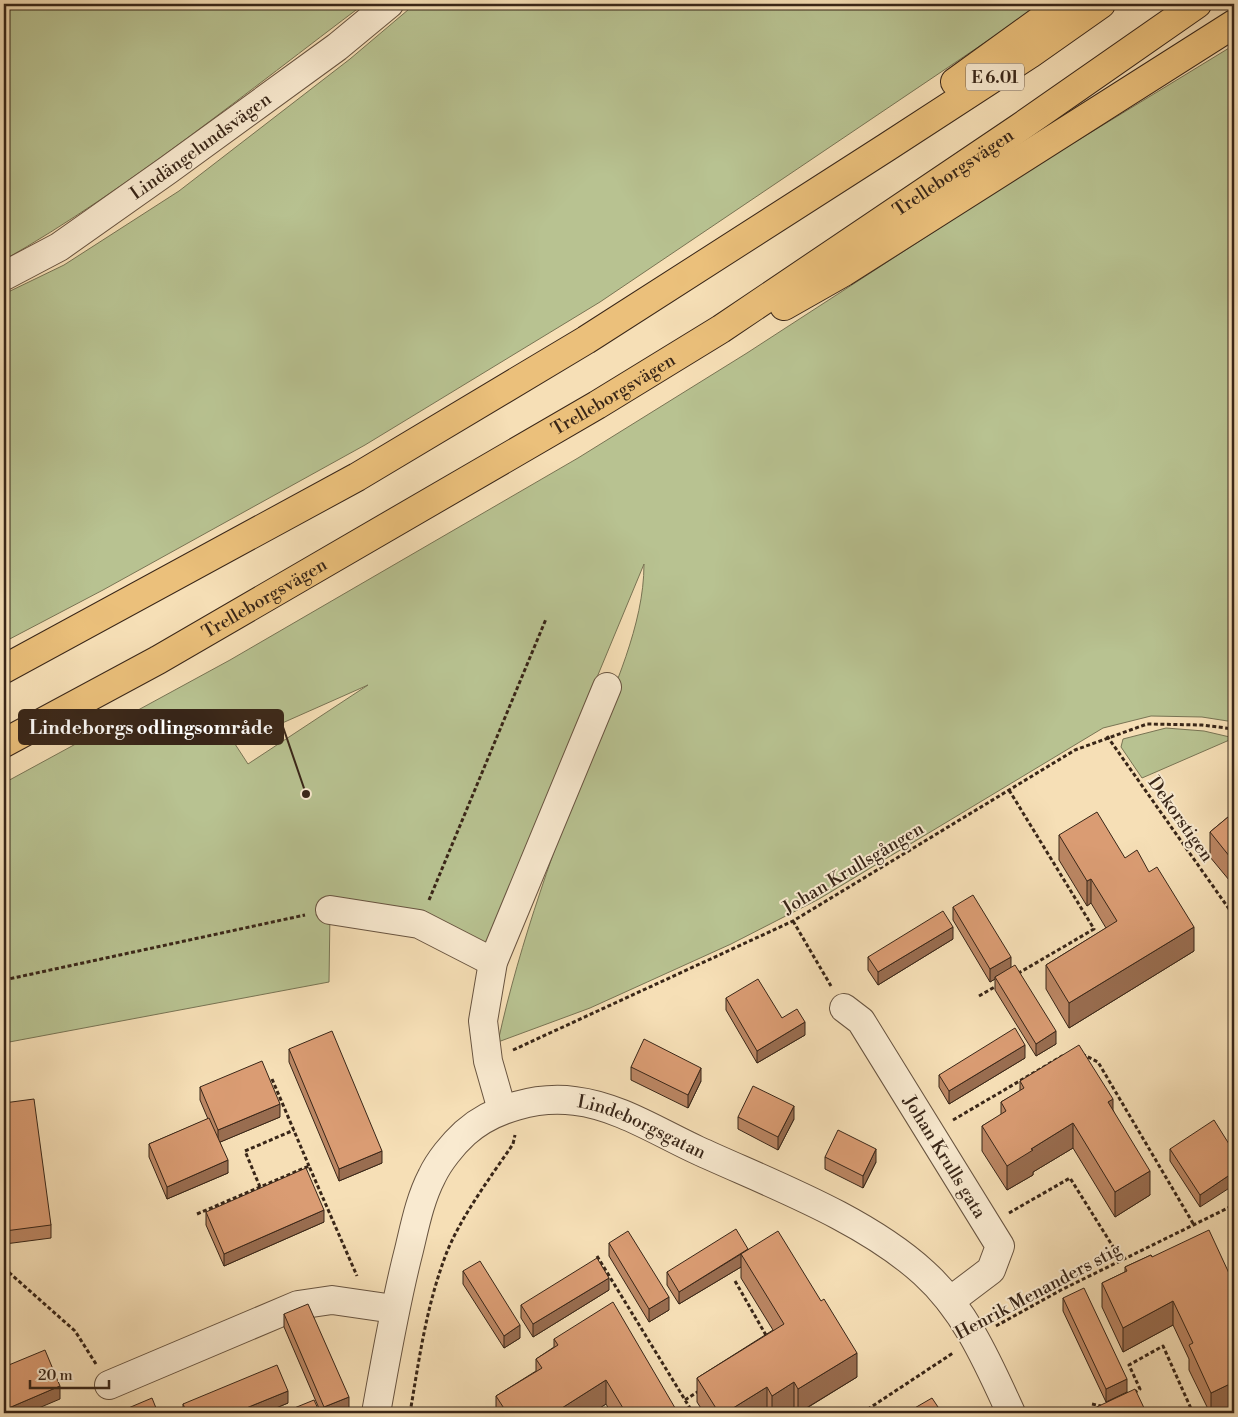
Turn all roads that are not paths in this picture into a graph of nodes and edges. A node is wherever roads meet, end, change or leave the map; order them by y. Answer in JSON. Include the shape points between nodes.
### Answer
{"nodes":[{"id":1,"x":388,"y":4,"type":"edge"},
{"id":2,"x":1063,"y":4,"type":"edge"},
{"id":3,"x":1101,"y":4,"type":"edge"},
{"id":4,"x":1197,"y":4,"type":"edge"},
{"id":5,"x":1234,"y":24,"type":"edge"},
{"id":6,"x":887,"y":148,"type":"junction"},
{"id":7,"x":4,"y":276,"type":"edge"},
{"id":8,"x":721,"y":329,"type":"junction"},
{"id":9,"x":4,"y":669,"type":"edge"},
{"id":10,"x":607,"y":687,"type":"dead end"},
{"id":11,"x":4,"y":743,"type":"edge"},
{"id":12,"x":330,"y":910,"type":"road end"},
{"id":13,"x":493,"y":962,"type":"junction"},
{"id":14,"x":844,"y":1008,"type":"road end"},
{"id":15,"x":502,"y":1110,"type":"junction"},
{"id":16,"x":950,"y":1301,"type":"junction"},
{"id":17,"x":381,"y":1307,"type":"junction"},
{"id":18,"x":110,"y":1385,"type":"road end"},
{"id":19,"x":376,"y":1413,"type":"edge"},
{"id":20,"x":1011,"y":1413,"type":"edge"}],
"edges":[{"from":1,"to":7,"type":"street","name":"Lindängelundsvägen","via":[[337,47],[168,170],[59,247]]},
{"from":2,"to":6,"type":"highway","via":[[950,86]]},
{"from":3,"to":6,"type":"highway","number":"E 6.01"},
{"from":4,"to":8,"type":"highway","name":"Trelleborgsvägen"},
{"from":5,"to":8,"type":"highway","via":[[844,272],[778,309]]},
{"from":6,"to":9,"type":"highway","via":[[586,340],[397,454]]},
{"from":8,"to":11,"type":"highway","name":"Trelleborgsvägen","via":[[589,410],[158,660]]},
{"from":10,"to":13,"type":"street"},
{"from":12,"to":13,"type":"street","via":[[419,924]]},
{"from":13,"to":15,"type":"street","via":[[483,1021],[488,1061]]},
{"from":14,"to":16,"type":"street","name":"Johan Krulls gata","via":[[860,1021],[1000,1246],[991,1270]]},
{"from":15,"to":16,"type":"street","name":"Lindeborgsgatan","via":[[545,1100],[600,1105],[822,1208],[881,1240],[926,1275]]},
{"from":15,"to":17,"type":"street","name":"Lindeborgsgatan","via":[[465,1133],[433,1173]]},
{"from":16,"to":20,"type":"street","name":"Lindeborgsgatan","via":[[976,1337]]},
{"from":17,"to":18,"type":"street","via":[[332,1300],[298,1305]]},
{"from":17,"to":19,"type":"street","name":"Lindeborgsgatan"}]}
